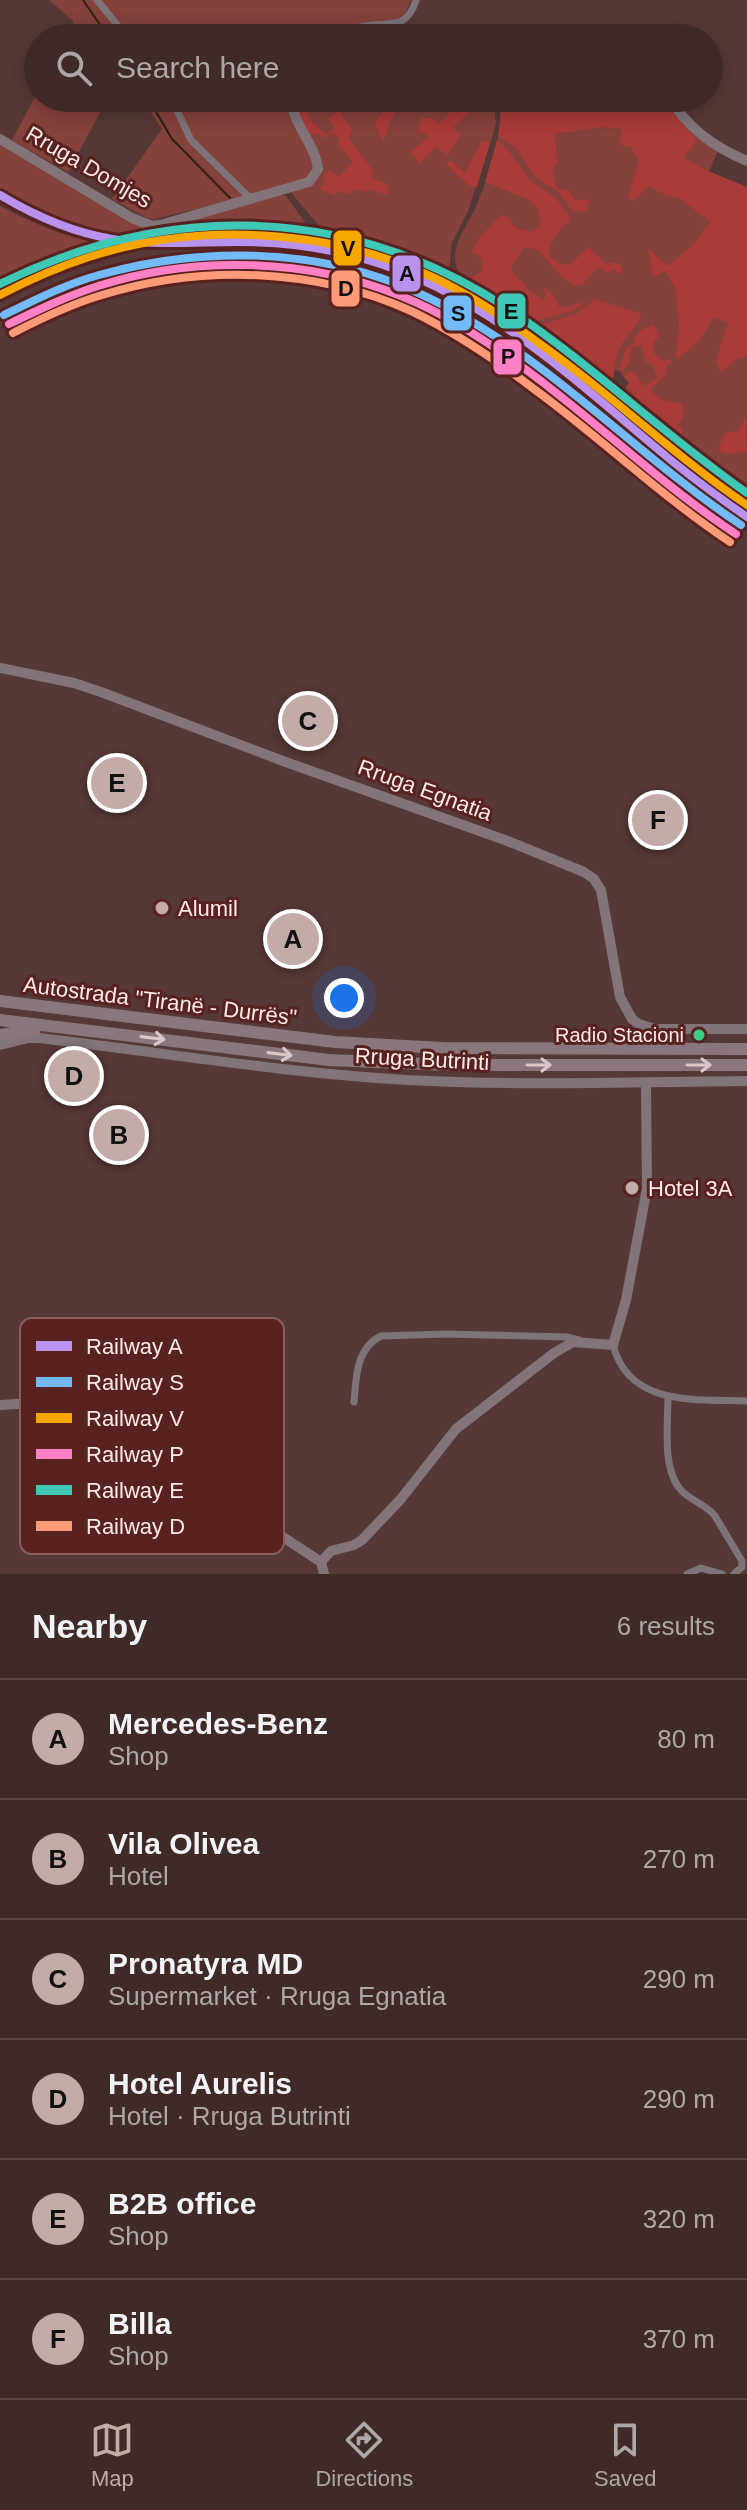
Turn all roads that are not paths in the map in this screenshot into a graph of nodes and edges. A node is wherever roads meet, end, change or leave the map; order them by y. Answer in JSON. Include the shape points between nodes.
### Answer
{"nodes":[{"id":1,"x":97,"y":0,"type":"edge"},
{"id":2,"x":416,"y":0,"type":"edge"},
{"id":3,"x":117,"y":24,"type":"edge"},
{"id":4,"x":387,"y":24,"type":"edge"},
{"id":5,"x":178,"y":112,"type":"edge"},
{"id":6,"x":294,"y":112,"type":"edge"},
{"id":7,"x":680,"y":112,"type":"edge"},
{"id":8,"x":0,"y":139,"type":"edge"},
{"id":9,"x":747,"y":161,"type":"edge"},
{"id":10,"x":252,"y":200,"type":"junction"},
{"id":11,"x":0,"y":668,"type":"edge"},
{"id":12,"x":0,"y":1001,"type":"edge"},
{"id":13,"x":0,"y":1020,"type":"edge"},
{"id":14,"x":50,"y":1027,"type":"junction"},
{"id":15,"x":747,"y":1029,"type":"edge"},
{"id":16,"x":26,"y":1034,"type":"junction"},
{"id":17,"x":0,"y":1035,"type":"edge"},
{"id":18,"x":0,"y":1045,"type":"edge"},
{"id":19,"x":747,"y":1049,"type":"edge"},
{"id":20,"x":747,"y":1065,"type":"edge"},
{"id":21,"x":747,"y":1081,"type":"edge"},
{"id":22,"x":646,"y":1083,"type":"junction"},
{"id":23,"x":583,"y":1342,"type":"junction"},
{"id":24,"x":613,"y":1345,"type":"junction"},
{"id":25,"x":668,"y":1396,"type":"junction"},
{"id":26,"x":747,"y":1401,"type":"edge"},
{"id":27,"x":354,"y":1402,"type":"dead end"},
{"id":28,"x":20,"y":1404,"type":"edge"},
{"id":29,"x":0,"y":1405,"type":"edge"},
{"id":30,"x":284,"y":1541,"type":"edge"},
{"id":31,"x":324,"y":1570,"type":"edge"},
{"id":32,"x":687,"y":1574,"type":"edge"},
{"id":33,"x":722,"y":1574,"type":"edge"},
{"id":34,"x":734,"y":1574,"type":"edge"}],
"edges":[{"from":1,"to":3,"type":"street"},
{"from":2,"to":4,"type":"street","via":[[407,18]]},
{"from":5,"to":10,"type":"street","via":[[191,140]]},
{"from":6,"to":10,"type":"main road","name":"Rruga Domjes","via":[[318,169],[309,182]]},
{"from":7,"to":9,"type":"main road","via":[[711,142]]},
{"from":8,"to":10,"type":"main road","name":"Rruga Domjes","via":[[152,226]]},
{"from":11,"to":15,"type":"main road","name":"Rruga Egnatia","via":[[101,692],[584,872],[601,890],[620,997],[639,1024]]},
{"from":12,"to":19,"type":"highway","name":"Autostrada \"Tiranë - Durrës\"","via":[[335,1042],[442,1048]]},
{"from":13,"to":14,"type":"highway","name":"Autostrada \"Tiranë - Durrës\""},
{"from":14,"to":16,"type":"highway"},
{"from":14,"to":20,"type":"highway","name":"Autostrada \"Tiranë - Durrës\"","one_way":true,"via":[[329,1060]]},
{"from":16,"to":17,"type":"highway"},
{"from":16,"to":18,"type":"main road"},
{"from":16,"to":22,"type":"main road","name":"Rruga Butrinti","via":[[338,1075]]},
{"from":21,"to":22,"type":"main road","name":"Rruga Butrinti"},
{"from":22,"to":24,"type":"main road","via":[[647,1188]]},
{"from":23,"to":24,"type":"main road"},
{"from":23,"to":27,"type":"street","via":[[567,1337],[381,1336],[362,1354]]},
{"from":23,"to":31,"type":"main road","via":[[554,1353],[456,1429],[362,1540],[331,1551]]},
{"from":24,"to":25,"type":"street","via":[[632,1379]]},
{"from":25,"to":26,"type":"street"},
{"from":25,"to":34,"type":"street","via":[[670,1472],[679,1488],[715,1516],[742,1561]]},
{"from":28,"to":29,"type":"main road"},
{"from":30,"to":31,"type":"main road"},
{"from":32,"to":33,"type":"street","via":[[701,1568]]}]}
